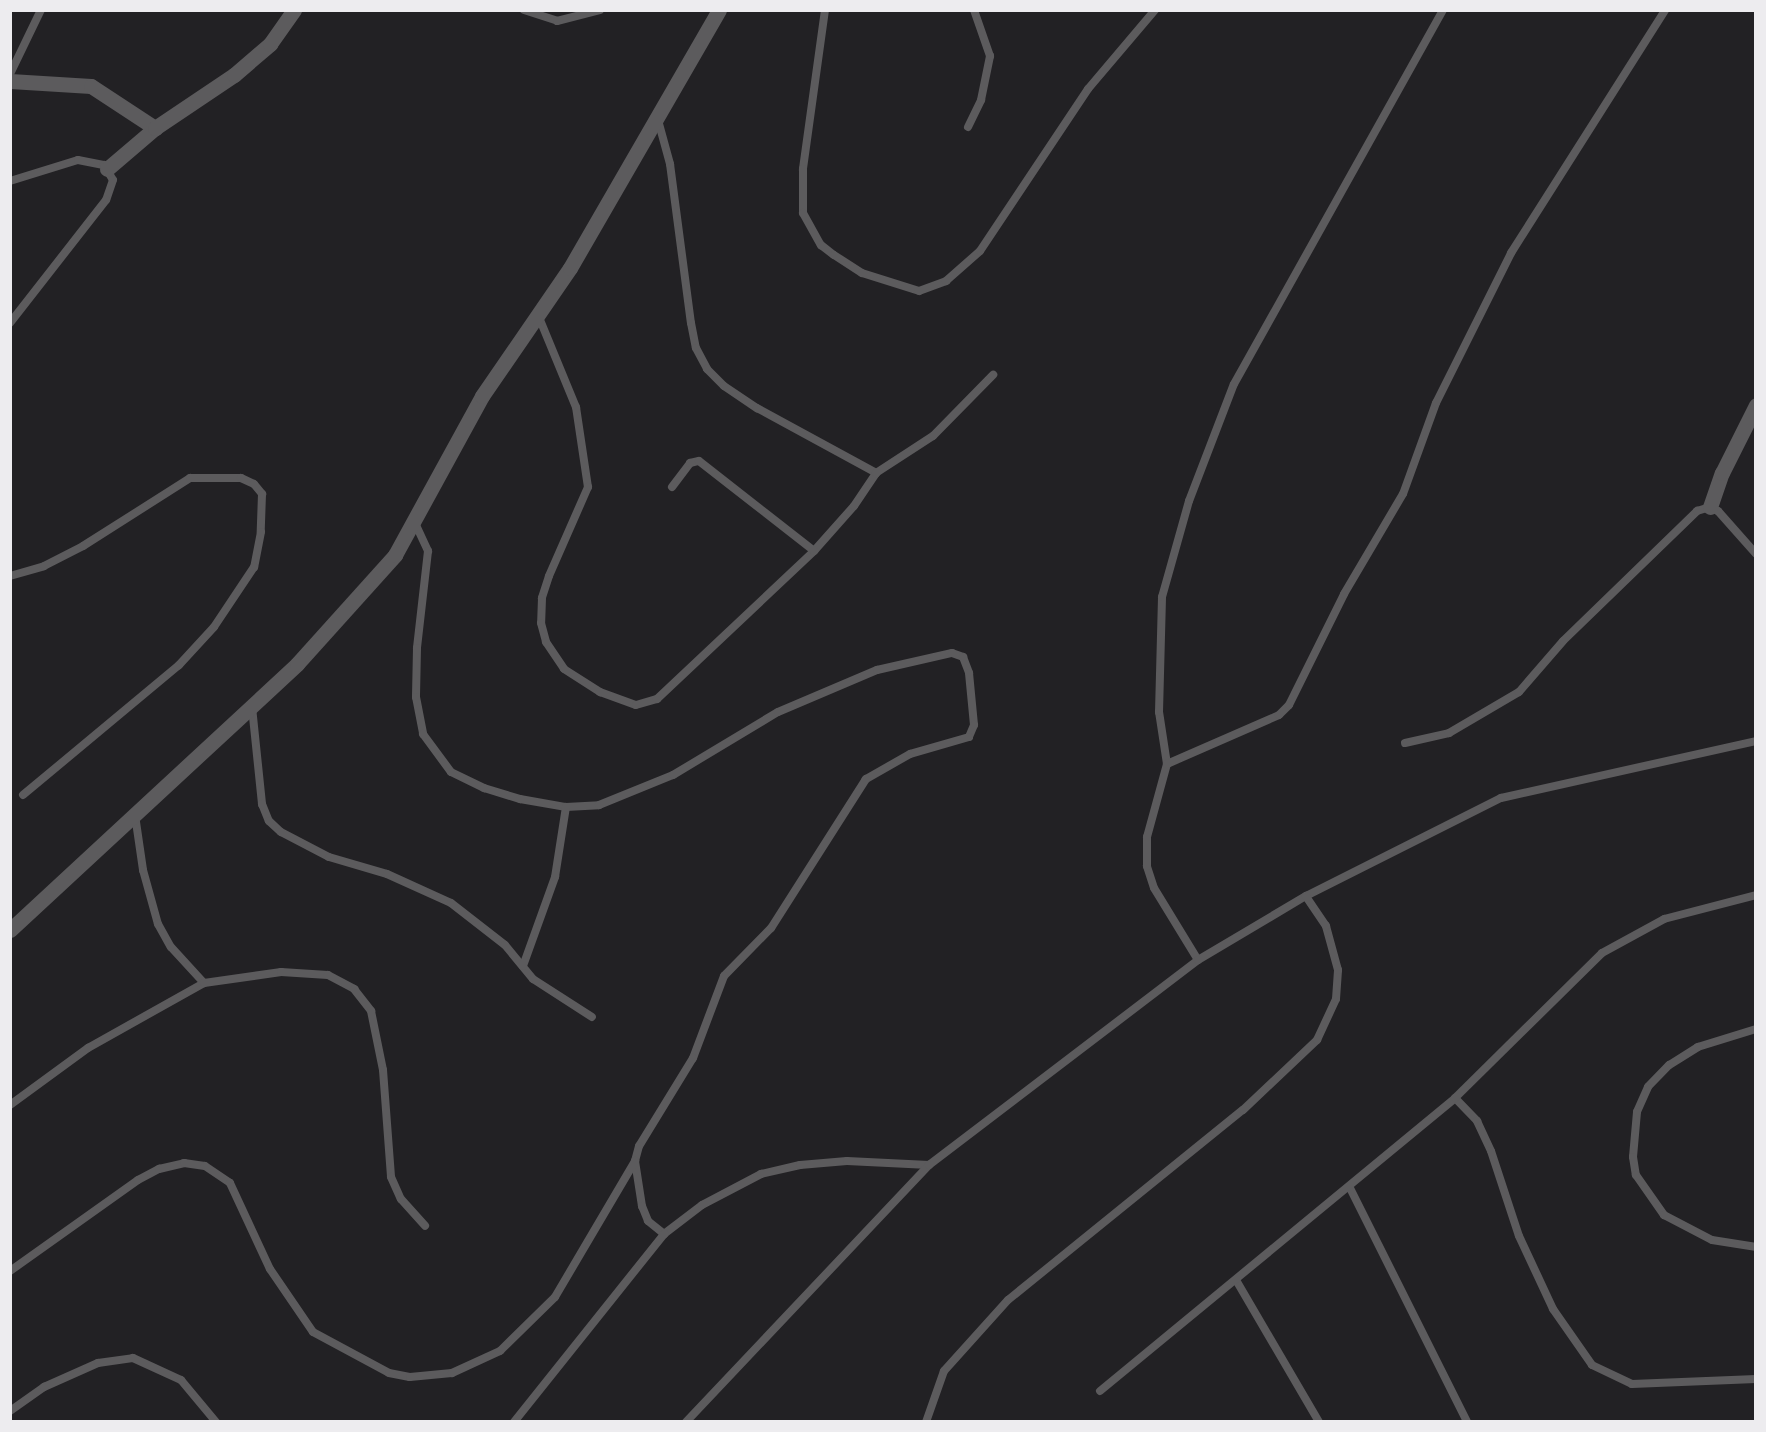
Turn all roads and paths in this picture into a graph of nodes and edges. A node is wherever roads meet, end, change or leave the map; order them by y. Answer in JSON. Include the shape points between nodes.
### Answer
{"nodes":[{"id":1,"x":41,"y":10,"type":"edge"},
{"id":2,"x":294,"y":10,"type":"edge"},
{"id":3,"x":524,"y":10,"type":"edge"},
{"id":4,"x":600,"y":10,"type":"edge"},
{"id":5,"x":719,"y":10,"type":"edge"},
{"id":6,"x":825,"y":10,"type":"edge"},
{"id":7,"x":974,"y":10,"type":"edge"},
{"id":8,"x":1155,"y":10,"type":"edge"},
{"id":9,"x":1443,"y":10,"type":"edge"},
{"id":10,"x":1665,"y":10,"type":"edge"},
{"id":11,"x":10,"y":74,"type":"edge"},
{"id":12,"x":10,"y":81,"type":"edge"},
{"id":13,"x":657,"y":118,"type":"junction"},
{"id":14,"x":968,"y":127,"type":"dead end"},
{"id":15,"x":155,"y":128,"type":"junction"},
{"id":16,"x":107,"y":169,"type":"junction"},
{"id":17,"x":10,"y":181,"type":"edge"},
{"id":18,"x":537,"y":314,"type":"junction"},
{"id":19,"x":10,"y":323,"type":"edge"},
{"id":20,"x":993,"y":375,"type":"dead end"},
{"id":21,"x":1755,"y":405,"type":"edge"},
{"id":22,"x":876,"y":473,"type":"junction"},
{"id":23,"x":672,"y":487,"type":"dead end"},
{"id":24,"x":1710,"y":507,"type":"junction"},
{"id":25,"x":415,"y":523,"type":"junction"},
{"id":26,"x":814,"y":551,"type":"junction"},
{"id":27,"x":1755,"y":555,"type":"edge"},
{"id":28,"x":10,"y":576,"type":"edge"},
{"id":29,"x":252,"y":707,"type":"junction"},
{"id":30,"x":1755,"y":741,"type":"edge"},
{"id":31,"x":1405,"y":743,"type":"dead end"},
{"id":32,"x":1167,"y":764,"type":"junction"},
{"id":33,"x":23,"y":795,"type":"dead end"},
{"id":34,"x":566,"y":807,"type":"junction"},
{"id":35,"x":135,"y":815,"type":"junction"},
{"id":36,"x":1755,"y":895,"type":"edge"},
{"id":37,"x":1306,"y":896,"type":"junction"},
{"id":38,"x":10,"y":930,"type":"edge"},
{"id":39,"x":1198,"y":960,"type":"junction"},
{"id":40,"x":523,"y":966,"type":"junction"},
{"id":41,"x":204,"y":983,"type":"junction"},
{"id":42,"x":592,"y":1017,"type":"dead end"},
{"id":43,"x":1755,"y":1029,"type":"edge"},
{"id":44,"x":1455,"y":1098,"type":"junction"},
{"id":45,"x":10,"y":1105,"type":"edge"},
{"id":46,"x":635,"y":1161,"type":"junction"},
{"id":47,"x":929,"y":1164,"type":"junction"},
{"id":48,"x":1350,"y":1188,"type":"junction"},
{"id":49,"x":425,"y":1226,"type":"dead end"},
{"id":50,"x":663,"y":1234,"type":"junction"},
{"id":51,"x":1755,"y":1247,"type":"edge"},
{"id":52,"x":10,"y":1271,"type":"edge"},
{"id":53,"x":1236,"y":1280,"type":"junction"},
{"id":54,"x":1755,"y":1379,"type":"edge"},
{"id":55,"x":1100,"y":1391,"type":"dead end"},
{"id":56,"x":10,"y":1411,"type":"edge"},
{"id":57,"x":216,"y":1422,"type":"edge"},
{"id":58,"x":514,"y":1422,"type":"edge"},
{"id":59,"x":686,"y":1422,"type":"edge"},
{"id":60,"x":926,"y":1422,"type":"edge"},
{"id":61,"x":1319,"y":1422,"type":"edge"},
{"id":62,"x":1467,"y":1422,"type":"edge"}],
"edges":[{"from":1,"to":11,"type":"lane"},
{"from":2,"to":15,"type":"street","via":[[270,44],[234,75]]},
{"from":3,"to":4,"type":"lane","via":[[557,21]]},
{"from":5,"to":13,"type":"street"},
{"from":6,"to":8,"type":"lane","via":[[803,169],[803,213],[821,245],[834,255],[862,273],[919,291],[945,280],[980,251],[1088,89]]},
{"from":7,"to":14,"type":"lane","via":[[990,56],[981,100]]},
{"from":9,"to":32,"type":"lane","via":[[1234,384],[1189,501],[1162,597],[1159,712]]},
{"from":10,"to":32,"type":"lane","via":[[1511,253],[1436,403],[1403,494],[1344,594],[1289,705],[1272,718]]},
{"from":12,"to":15,"type":"street","via":[[91,86]]},
{"from":13,"to":18,"type":"street","via":[[570,268]]},
{"from":13,"to":22,"type":"lane","via":[[670,164],[693,332],[707,369],[757,408]]},
{"from":15,"to":16,"type":"street"},
{"from":16,"to":17,"type":"lane","via":[[78,160]]},
{"from":16,"to":19,"type":"lane","via":[[113,180],[106,200]]},
{"from":18,"to":25,"type":"street","via":[[482,396]]},
{"from":18,"to":26,"type":"lane","via":[[565,373],[576,407],[588,487],[542,598],[541,623],[546,642],[564,669],[614,699],[650,704]]},
{"from":20,"to":22,"type":"lane","via":[[933,436]]},
{"from":21,"to":24,"type":"street"},
{"from":22,"to":26,"type":"lane","via":[[854,506]]},
{"from":23,"to":26,"type":"lane","via":[[690,463],[699,461]]},
{"from":24,"to":27,"type":"lane","via":[[1729,521]]},
{"from":24,"to":31,"type":"lane","via":[[1684,521],[1563,640],[1520,692],[1449,733]]},
{"from":25,"to":29,"type":"street","via":[[395,555],[326,635]]},
{"from":25,"to":34,"type":"lane","via":[[428,551],[417,648],[416,697],[423,734],[451,772],[493,791]]},
{"from":28,"to":33,"type":"lane","via":[[44,566],[83,546],[190,478],[241,478],[262,494],[261,532],[254,567],[214,627],[179,665]]},
{"from":29,"to":35,"type":"street"},
{"from":29,"to":40,"type":"lane","via":[[261,796],[269,821],[291,840],[329,857],[387,874],[451,903],[488,929]]},
{"from":30,"to":37,"type":"lane","via":[[1501,798]]},
{"from":32,"to":39,"type":"lane","via":[[1147,837],[1147,866],[1154,888]]},
{"from":34,"to":40,"type":"lane","via":[[555,878]]},
{"from":34,"to":46,"type":"lane","via":[[599,805],[642,789],[673,775],[778,712],[877,670],[952,653],[967,662],[974,725],[969,737],[910,754],[866,779],[771,927],[724,976],[693,1058],[639,1146]]},
{"from":35,"to":38,"type":"street"},
{"from":35,"to":41,"type":"lane","via":[[143,870],[158,924],[171,947]]},
{"from":36,"to":44,"type":"lane","via":[[1664,919],[1611,948],[1567,985]]},
{"from":37,"to":39,"type":"lane"},
{"from":37,"to":60,"type":"lane","via":[[1326,926],[1338,970],[1336,999],[1317,1040],[1243,1110],[1008,1300],[944,1371]]},
{"from":39,"to":47,"type":"lane"},
{"from":40,"to":42,"type":"lane","via":[[545,988]]},
{"from":41,"to":45,"type":"lane","via":[[88,1048]]},
{"from":41,"to":49,"type":"lane","via":[[307,972],[340,981],[365,1000],[380,1049],[391,1177],[401,1199]]},
{"from":43,"to":51,"type":"lane","via":[[1698,1047],[1669,1065],[1648,1087],[1637,1112],[1633,1157],[1636,1175],[1664,1215],[1712,1240]]},
{"from":44,"to":48,"type":"lane"},
{"from":44,"to":54,"type":"lane","via":[[1477,1121],[1519,1236],[1553,1310],[1592,1365],[1632,1384]]},
{"from":46,"to":50,"type":"lane","via":[[642,1206],[648,1221]]},
{"from":46,"to":52,"type":"lane","via":[[547,1306],[500,1351],[452,1373],[410,1377],[389,1373],[313,1332],[270,1269],[230,1183],[206,1166],[184,1163],[159,1169]]},
{"from":47,"to":50,"type":"lane","via":[[847,1161],[761,1174],[702,1205]]},
{"from":47,"to":59,"type":"lane"},
{"from":48,"to":53,"type":"lane"},
{"from":48,"to":62,"type":"lane"},
{"from":50,"to":58,"type":"lane"},
{"from":53,"to":55,"type":"lane"},
{"from":53,"to":61,"type":"lane"},
{"from":56,"to":57,"type":"lane","via":[[44,1387],[98,1363],[133,1358],[181,1380]]}]}
